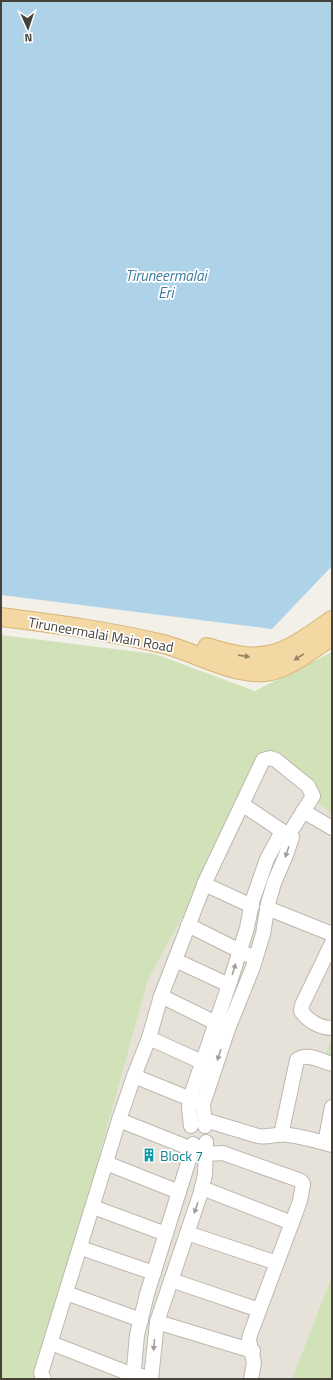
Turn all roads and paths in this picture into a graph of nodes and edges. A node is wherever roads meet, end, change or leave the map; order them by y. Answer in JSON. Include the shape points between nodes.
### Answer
{"nodes":[{"id":1,"x":1,"y":606,"type":"edge"},
{"id":2,"x":1,"y":617,"type":"edge"},
{"id":3,"x":332,"y":620,"type":"edge"},
{"id":4,"x":332,"y":636,"type":"edge"},
{"id":5,"x":242,"y":804,"type":"junction"},
{"id":6,"x":303,"y":811,"type":"junction"},
{"id":7,"x":332,"y":828,"type":"edge"},
{"id":8,"x":287,"y":833,"type":"junction"},
{"id":9,"x":204,"y":884,"type":"junction"},
{"id":10,"x":252,"y":906,"type":"junction"},
{"id":11,"x":267,"y":908,"type":"junction"},
{"id":12,"x":188,"y":925,"type":"junction"},
{"id":13,"x":332,"y":934,"type":"edge"},
{"id":14,"x":331,"y":949,"type":"edge"},
{"id":15,"x":240,"y":951,"type":"junction"},
{"id":16,"x":256,"y":959,"type":"junction"},
{"id":17,"x":175,"y":960,"type":"junction"},
{"id":18,"x":229,"y":985,"type":"junction"},
{"id":19,"x":161,"y":996,"type":"junction"},
{"id":20,"x":222,"y":1025,"type":"junction"},
{"id":21,"x":332,"y":1028,"type":"edge"},
{"id":22,"x":149,"y":1038,"type":"junction"},
{"id":23,"x":202,"y":1062,"type":"junction"},
{"id":24,"x":332,"y":1064,"type":"edge"},
{"id":25,"x":134,"y":1076,"type":"junction"},
{"id":26,"x":190,"y":1098,"type":"junction"},
{"id":27,"x":203,"y":1104,"type":"junction"},
{"id":28,"x":332,"y":1107,"type":"edge"},
{"id":29,"x":120,"y":1120,"type":"junction"},
{"id":30,"x":200,"y":1124,"type":"junction"},
{"id":31,"x":281,"y":1134,"type":"junction"},
{"id":32,"x":328,"y":1144,"type":"edge"},
{"id":33,"x":199,"y":1147,"type":"junction"},
{"id":34,"x":106,"y":1163,"type":"junction"},
{"id":35,"x":202,"y":1188,"type":"junction"},
{"id":36,"x":179,"y":1192,"type":"junction"},
{"id":37,"x":93,"y":1207,"type":"junction"},
{"id":38,"x":292,"y":1222,"type":"junction"},
{"id":39,"x":187,"y":1233,"type":"junction"},
{"id":40,"x":166,"y":1234,"type":"junction"},
{"id":41,"x":81,"y":1248,"type":"junction"},
{"id":42,"x":277,"y":1263,"type":"junction"},
{"id":43,"x":154,"y":1273,"type":"junction"},
{"id":44,"x":171,"y":1280,"type":"junction"},
{"id":45,"x":149,"y":1287,"type":"junction"},
{"id":46,"x":66,"y":1293,"type":"junction"},
{"id":47,"x":167,"y":1293,"type":"junction"},
{"id":48,"x":259,"y":1310,"type":"junction"},
{"id":49,"x":140,"y":1320,"type":"junction"},
{"id":50,"x":157,"y":1322,"type":"junction"},
{"id":51,"x":51,"y":1343,"type":"junction"},
{"id":52,"x":252,"y":1352,"type":"junction"},
{"id":53,"x":133,"y":1377,"type":"edge"},
{"id":54,"x":153,"y":1378,"type":"edge"},
{"id":55,"x":44,"y":1379,"type":"edge"},
{"id":56,"x":251,"y":1379,"type":"edge"}],
"edges":[{"from":1,"to":3,"type":"main road","name":"Tiruneermalai Main Road","one_way":true,"via":[[129,625],[172,635],[222,652],[251,657],[284,651]]},
{"from":4,"to":2,"type":"main road","name":"Tiruneermalai Main Road","one_way":true,"via":[[282,667],[267,672],[251,672],[178,648],[137,638]]},
{"from":5,"to":6,"type":"street","via":[[263,760],[270,758],[308,786],[313,796]]},
{"from":5,"to":8,"type":"street"},
{"from":5,"to":9,"type":"street"},
{"from":6,"to":7,"type":"street"},
{"from":6,"to":8,"type":"street"},
{"from":8,"to":10,"type":"street","via":[[280,835],[267,859]]},
{"from":8,"to":11,"type":"street","one_way":true,"via":[[292,837]]},
{"from":9,"to":10,"type":"street"},
{"from":9,"to":12,"type":"street"},
{"from":10,"to":15,"type":"street"},
{"from":11,"to":13,"type":"street"},
{"from":11,"to":16,"type":"street"},
{"from":12,"to":15,"type":"street"},
{"from":12,"to":17,"type":"street"},
{"from":14,"to":21,"type":"street","via":[[301,1011],[309,1020]]},
{"from":15,"to":16,"type":"street"},
{"from":18,"to":15,"type":"street","one_way":true},
{"from":16,"to":20,"type":"street"},
{"from":17,"to":18,"type":"street"},
{"from":17,"to":19,"type":"street"},
{"from":18,"to":20,"type":"street"},
{"from":19,"to":20,"type":"street"},
{"from":19,"to":22,"type":"street"},
{"from":20,"to":23,"type":"street"},
{"from":20,"to":27,"type":"street","one_way":true},
{"from":22,"to":23,"type":"street"},
{"from":22,"to":25,"type":"street"},
{"from":23,"to":26,"type":"street"},
{"from":24,"to":31,"type":"street","via":[[307,1057],[297,1060]]},
{"from":25,"to":26,"type":"street"},
{"from":25,"to":29,"type":"street"},
{"from":26,"to":27,"type":"street"},
{"from":26,"to":30,"type":"street","via":[[189,1109]]},
{"from":27,"to":30,"type":"street"},
{"from":28,"to":32,"type":"street"},
{"from":29,"to":33,"type":"street"},
{"from":29,"to":34,"type":"street"},
{"from":30,"to":31,"type":"street","via":[[265,1137]]},
{"from":30,"to":33,"type":"street","via":[[207,1128],[209,1135]]},
{"from":30,"to":33,"type":"street","via":[[187,1132],[188,1139]]},
{"from":31,"to":32,"type":"street"},
{"from":33,"to":35,"type":"street","via":[[204,1175]]},
{"from":33,"to":36,"type":"street"},
{"from":33,"to":38,"type":"street","via":[[301,1180],[303,1190]]},
{"from":34,"to":36,"type":"street"},
{"from":34,"to":37,"type":"street"},
{"from":35,"to":38,"type":"street"},
{"from":35,"to":39,"type":"street","one_way":true},
{"from":36,"to":40,"type":"street"},
{"from":37,"to":40,"type":"street"},
{"from":37,"to":41,"type":"street"},
{"from":38,"to":42,"type":"street"},
{"from":39,"to":42,"type":"street"},
{"from":39,"to":44,"type":"street"},
{"from":40,"to":43,"type":"street"},
{"from":41,"to":43,"type":"street"},
{"from":41,"to":46,"type":"street"},
{"from":42,"to":48,"type":"street"},
{"from":43,"to":45,"type":"street"},
{"from":44,"to":47,"type":"street"},
{"from":44,"to":48,"type":"street"},
{"from":45,"to":47,"type":"street"},
{"from":45,"to":49,"type":"street"},
{"from":46,"to":49,"type":"street"},
{"from":46,"to":51,"type":"street"},
{"from":47,"to":50,"type":"street"},
{"from":48,"to":52,"type":"street","via":[[249,1340]]},
{"from":49,"to":53,"type":"street"},
{"from":50,"to":52,"type":"street"},
{"from":50,"to":54,"type":"street","one_way":true},
{"from":51,"to":53,"type":"street"},
{"from":51,"to":55,"type":"street","via":[[42,1373]]},
{"from":52,"to":56,"type":"street","via":[[254,1368]]},
{"from":53,"to":54,"type":"street"}]}
